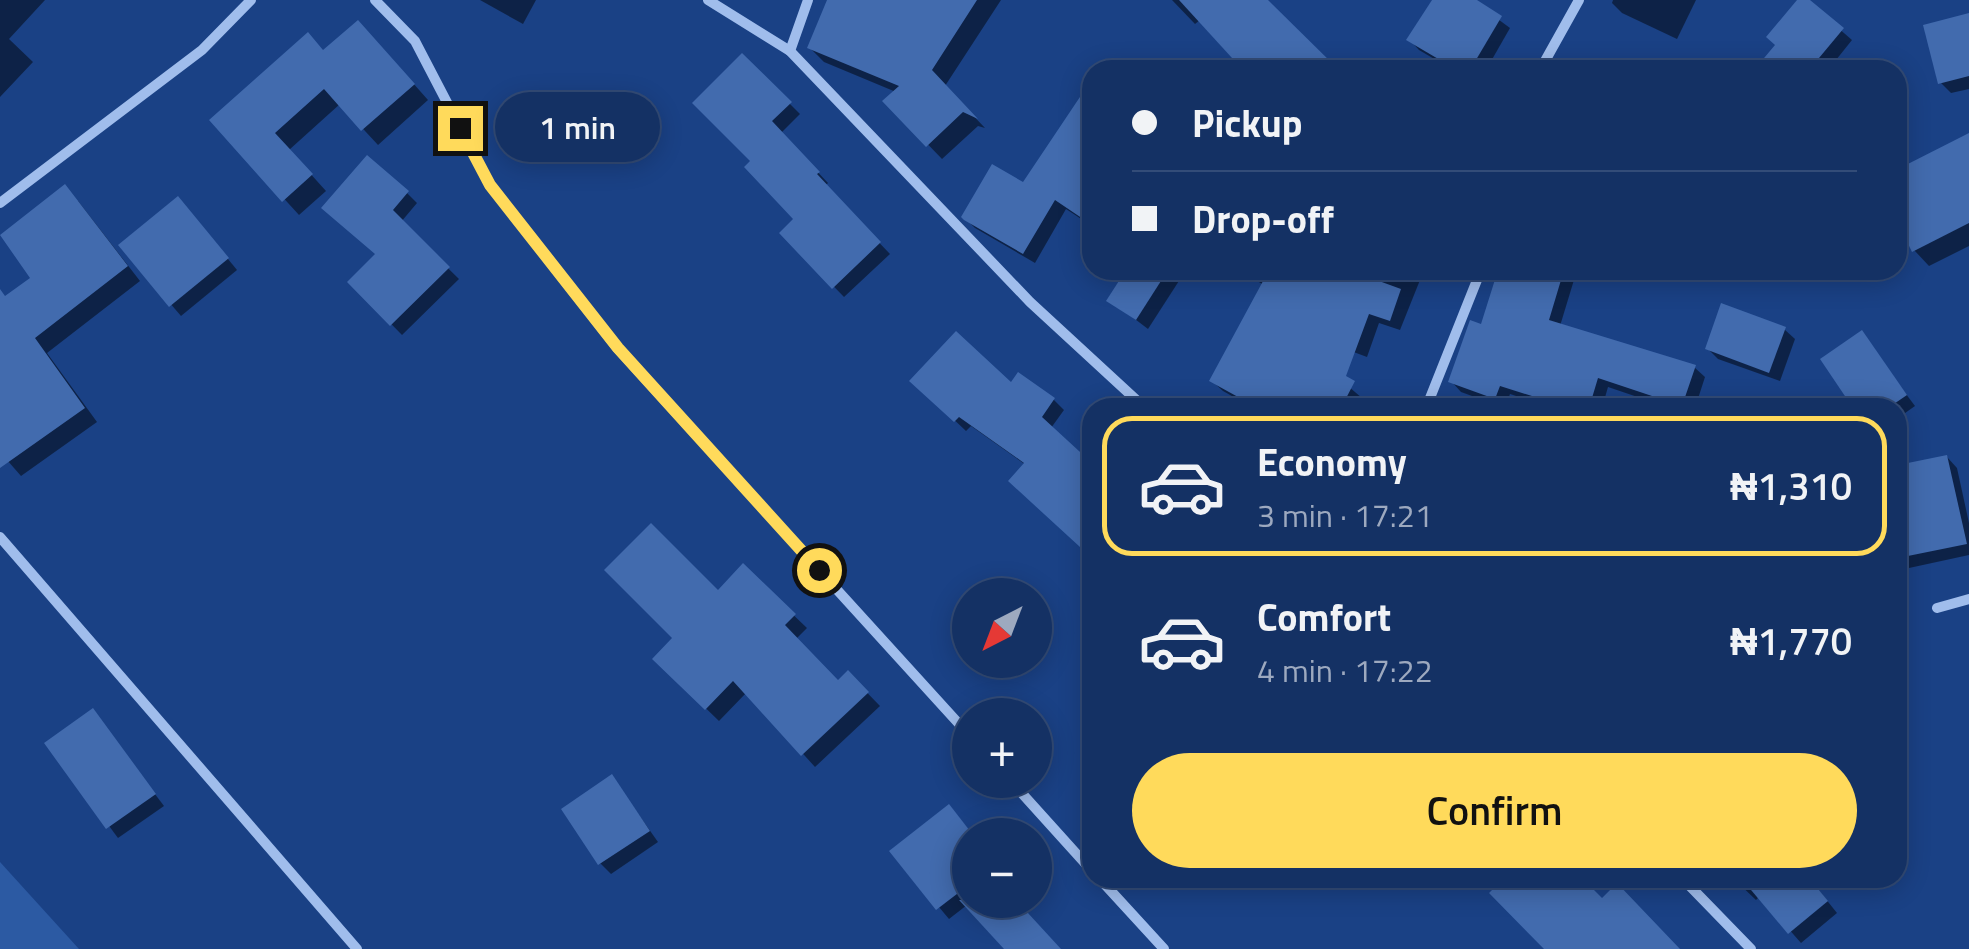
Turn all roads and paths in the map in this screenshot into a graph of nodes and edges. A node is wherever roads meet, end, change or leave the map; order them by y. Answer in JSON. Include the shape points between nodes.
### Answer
{"nodes":[{"id":1,"x":251,"y":0,"type":"edge"},
{"id":2,"x":375,"y":0,"type":"edge"},
{"id":3,"x":708,"y":0,"type":"edge"},
{"id":4,"x":808,"y":0,"type":"edge"},
{"id":5,"x":1580,"y":0,"type":"edge"},
{"id":6,"x":790,"y":51,"type":"junction"},
{"id":7,"x":1546,"y":60,"type":"edge"},
{"id":8,"x":0,"y":186,"type":"edge"},
{"id":9,"x":4,"y":200,"type":"edge"},
{"id":10,"x":1478,"y":280,"type":"edge"},
{"id":11,"x":1134,"y":398,"type":"edge"},
{"id":12,"x":1430,"y":398,"type":"edge"},
{"id":13,"x":0,"y":537,"type":"edge"},
{"id":14,"x":1969,"y":599,"type":"edge"},
{"id":15,"x":1937,"y":608,"type":"dead end"},
{"id":16,"x":952,"y":716,"type":"edge"},
{"id":17,"x":1026,"y":798,"type":"edge"},
{"id":18,"x":1082,"y":860,"type":"edge"},
{"id":19,"x":1108,"y":888,"type":"edge"},
{"id":20,"x":1692,"y":888,"type":"edge"},
{"id":21,"x":357,"y":949,"type":"edge"},
{"id":22,"x":1164,"y":949,"type":"edge"},
{"id":23,"x":1751,"y":949,"type":"edge"}],
"edges":[{"from":1,"to":9,"type":"street","via":[[202,50]]},
{"from":2,"to":16,"type":"street","via":[[416,41],[490,185],[618,348]]},
{"from":3,"to":6,"type":"street"},
{"from":4,"to":6,"type":"street"},
{"from":5,"to":7,"type":"street"},
{"from":6,"to":11,"type":"street","via":[[1030,302]]},
{"from":8,"to":9,"type":"street"},
{"from":10,"to":12,"type":"street"},
{"from":13,"to":21,"type":"street"},
{"from":14,"to":15,"type":"street"},
{"from":17,"to":18,"type":"street"},
{"from":19,"to":22,"type":"street"},
{"from":20,"to":23,"type":"street"}]}
